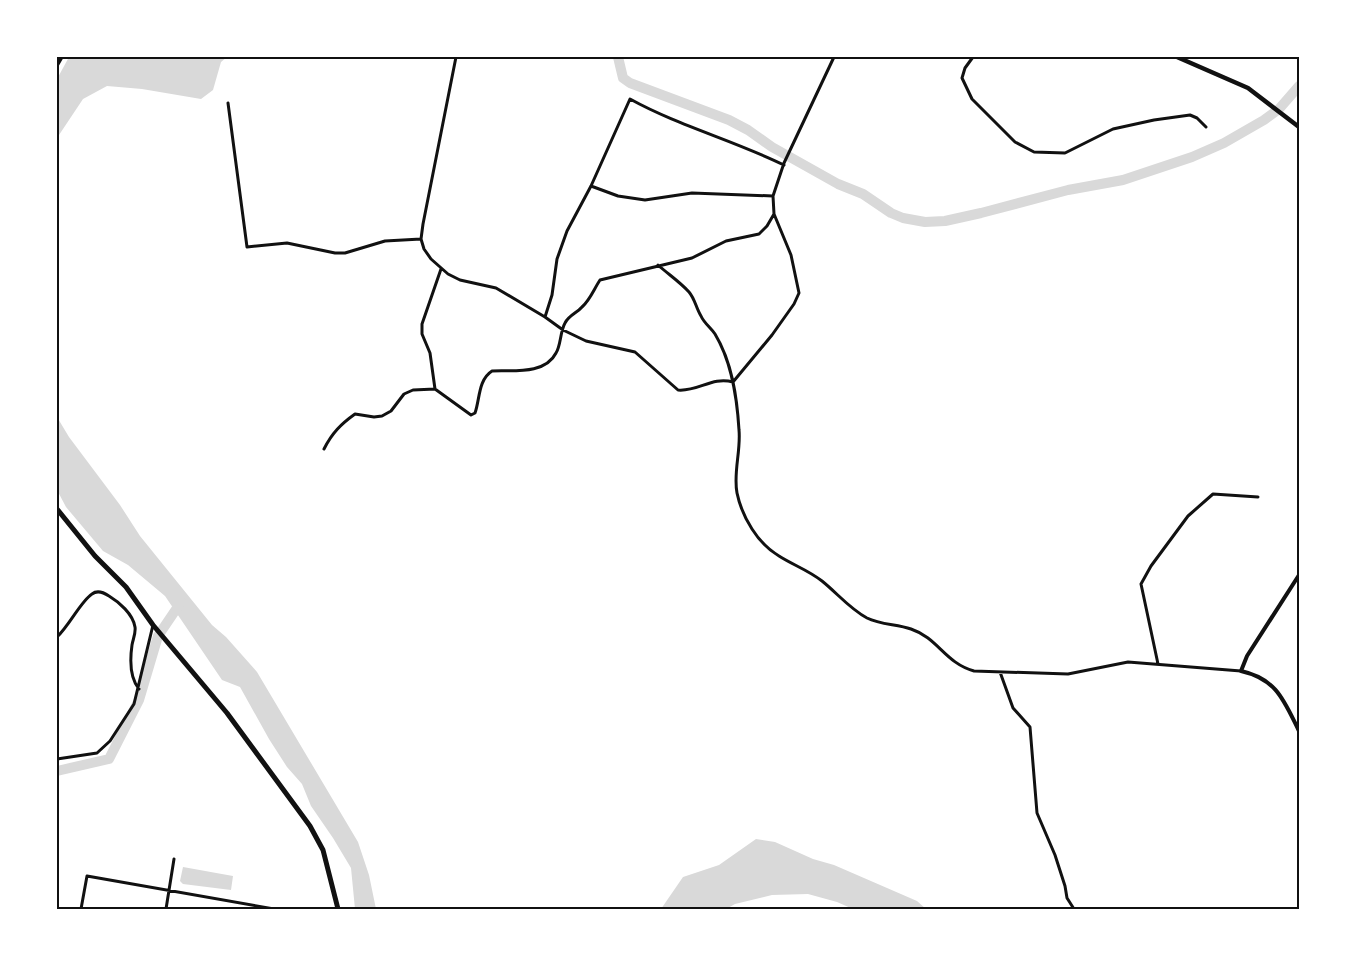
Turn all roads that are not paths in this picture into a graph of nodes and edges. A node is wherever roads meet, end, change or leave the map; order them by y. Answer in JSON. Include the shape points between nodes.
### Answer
{"nodes":[{"id":1,"x":61,"y":57,"type":"edge"},
{"id":2,"x":456,"y":57,"type":"edge"},
{"id":3,"x":834,"y":57,"type":"edge"},
{"id":4,"x":973,"y":57,"type":"edge"},
{"id":5,"x":1177,"y":57,"type":"edge"},
{"id":6,"x":57,"y":64,"type":"edge"},
{"id":7,"x":228,"y":103,"type":"dead end"},
{"id":8,"x":1206,"y":127,"type":"dead end"},
{"id":9,"x":1299,"y":127,"type":"edge"},
{"id":10,"x":784,"y":164,"type":"junction"},
{"id":11,"x":591,"y":186,"type":"junction"},
{"id":12,"x":773,"y":196,"type":"junction"},
{"id":13,"x":774,"y":214,"type":"junction"},
{"id":14,"x":421,"y":239,"type":"junction"},
{"id":15,"x":658,"y":265,"type":"junction"},
{"id":16,"x":441,"y":269,"type":"junction"},
{"id":17,"x":545,"y":317,"type":"junction"},
{"id":18,"x":564,"y":330,"type":"junction"},
{"id":19,"x":733,"y":382,"type":"junction"},
{"id":20,"x":435,"y":389,"type":"junction"},
{"id":21,"x":324,"y":449,"type":"dead end"},
{"id":22,"x":1258,"y":497,"type":"dead end"},
{"id":23,"x":57,"y":509,"type":"edge"},
{"id":24,"x":1299,"y":575,"type":"edge"},
{"id":25,"x":155,"y":627,"type":"junction"},
{"id":26,"x":57,"y":637,"type":"edge"},
{"id":27,"x":1158,"y":664,"type":"junction"},
{"id":28,"x":1241,"y":671,"type":"junction"},
{"id":29,"x":1000,"y":672,"type":"junction"},
{"id":30,"x":139,"y":689,"type":"junction"},
{"id":31,"x":1299,"y":731,"type":"edge"},
{"id":32,"x":57,"y":759,"type":"edge"},
{"id":33,"x":174,"y":859,"type":"dead end"},
{"id":34,"x":169,"y":890,"type":"junction"},
{"id":35,"x":57,"y":909,"type":"edge"},
{"id":36,"x":63,"y":909,"type":"edge"},
{"id":37,"x":81,"y":909,"type":"edge"},
{"id":38,"x":166,"y":909,"type":"edge"},
{"id":39,"x":274,"y":909,"type":"edge"},
{"id":40,"x":338,"y":909,"type":"edge"},
{"id":41,"x":1074,"y":909,"type":"edge"}],
"edges":[{"from":1,"to":6,"type":"main road"},
{"from":2,"to":14,"type":"street"},
{"from":3,"to":10,"type":"street"},
{"from":4,"to":8,"type":"street","via":[[962,78],[968,93],[1015,142],[1029,150],[1065,153],[1121,126],[1185,115],[1193,116]]},
{"from":5,"to":9,"type":"main road","via":[[1239,82]]},
{"from":7,"to":14,"type":"street","via":[[247,247],[287,243],[345,253],[385,241]]},
{"from":10,"to":11,"type":"street","via":[[672,120],[630,99]]},
{"from":10,"to":12,"type":"street"},
{"from":11,"to":12,"type":"street","via":[[645,200],[692,193]]},
{"from":11,"to":17,"type":"street","via":[[557,259]]},
{"from":12,"to":13,"type":"street"},
{"from":13,"to":15,"type":"street","via":[[759,234],[726,241],[692,258]]},
{"from":13,"to":19,"type":"street","via":[[791,255],[799,293],[795,304]]},
{"from":14,"to":16,"type":"street","via":[[427,254]]},
{"from":15,"to":18,"type":"street","via":[[600,280],[590,299],[565,323]]},
{"from":15,"to":19,"type":"street","via":[[692,296],[701,317],[715,333]]},
{"from":16,"to":17,"type":"street","via":[[460,280],[496,288]]},
{"from":16,"to":20,"type":"street","via":[[422,324]]},
{"from":17,"to":18,"type":"street"},
{"from":18,"to":19,"type":"street","via":[[586,341],[635,352],[678,390],[723,379]]},
{"from":18,"to":20,"type":"street","via":[[555,355],[544,365],[486,375],[475,413],[471,415]]},
{"from":19,"to":29,"type":"street","via":[[739,428],[737,492],[754,532],[766,547],[823,581],[869,620],[926,636],[962,668]]},
{"from":20,"to":21,"type":"street","via":[[404,394],[382,416],[355,414],[339,426]]},
{"from":22,"to":27,"type":"street","via":[[1213,494],[1188,516],[1151,566],[1141,584]]},
{"from":23,"to":25,"type":"main road","via":[[126,587]]},
{"from":24,"to":28,"type":"street"},
{"from":25,"to":30,"type":"street","via":[[149,636]]},
{"from":25,"to":40,"type":"main road","via":[[236,724],[310,826],[323,850]]},
{"from":26,"to":30,"type":"street","via":[[89,595],[104,593],[118,602],[135,626],[132,681]]},
{"from":27,"to":28,"type":"street"},
{"from":27,"to":29,"type":"street","via":[[1128,662],[1068,674]]},
{"from":28,"to":31,"type":"street","via":[[1272,685]]},
{"from":29,"to":41,"type":"street","via":[[1013,708],[1030,727],[1036,810]]},
{"from":30,"to":32,"type":"street","via":[[123,723],[97,753]]},
{"from":33,"to":34,"type":"street"},
{"from":34,"to":37,"type":"street","via":[[87,876]]},
{"from":34,"to":38,"type":"street"},
{"from":34,"to":39,"type":"street"},
{"from":35,"to":36,"type":"street"}]}
